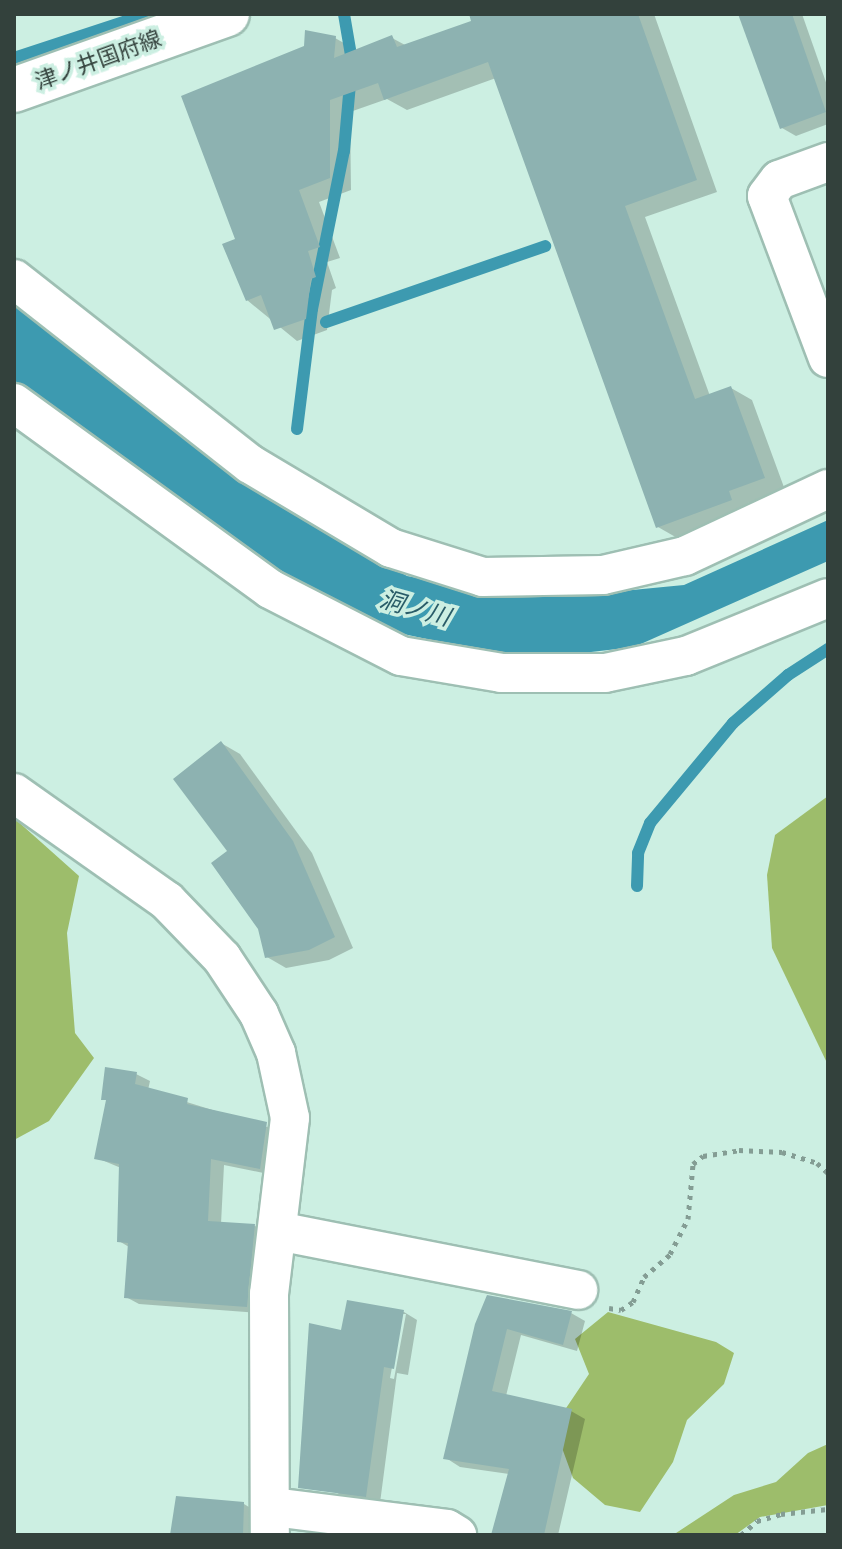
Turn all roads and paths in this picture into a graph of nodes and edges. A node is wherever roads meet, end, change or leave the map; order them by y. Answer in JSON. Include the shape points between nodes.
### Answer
{"nodes":[{"id":1,"x":227,"y":14,"type":"edge"},
{"id":2,"x":14,"y":90,"type":"edge"},
{"id":3,"x":828,"y":162,"type":"edge"},
{"id":4,"x":14,"y":279,"type":"edge"},
{"id":5,"x":828,"y":358,"type":"edge"},
{"id":6,"x":14,"y":403,"type":"edge"},
{"id":7,"x":828,"y":489,"type":"edge"},
{"id":8,"x":828,"y":598,"type":"edge"},
{"id":9,"x":14,"y":793,"type":"edge"},
{"id":10,"x":828,"y":1173,"type":"edge"},
{"id":11,"x":278,"y":1231,"type":"junction"},
{"id":12,"x":578,"y":1290,"type":"joint"},
{"id":13,"x":828,"y":1509,"type":"edge"},
{"id":14,"x":272,"y":1521,"type":"edge"},
{"id":15,"x":457,"y":1535,"type":"edge"},
{"id":16,"x":741,"y":1535,"type":"edge"}],
"edges":[{"from":1,"to":2,"type":"main road","name":"津ノ井国府線"},
{"from":3,"to":5,"type":"street","via":[[779,180],[767,196]]},
{"from":4,"to":7,"type":"street","via":[[250,464],[391,548],[483,577],[603,575],[685,556]]},
{"from":6,"to":8,"type":"street","via":[[270,589],[401,656],[501,673],[605,673],[701,651]]},
{"from":9,"to":11,"type":"street","via":[[167,901],[222,958],[259,1014],[276,1053],[290,1118]]},
{"from":10,"to":12,"type":"path","via":[[817,1163],[782,1152],[739,1150],[703,1156],[693,1164],[688,1219],[670,1254],[644,1277],[633,1302],[621,1310],[600,1307]]},
{"from":11,"to":12,"type":"street"},
{"from":11,"to":14,"type":"street","via":[[267,1338]]},
{"from":13,"to":16,"type":"path","via":[[757,1521]]},
{"from":14,"to":15,"type":"street","via":[[447,1529]]}]}
